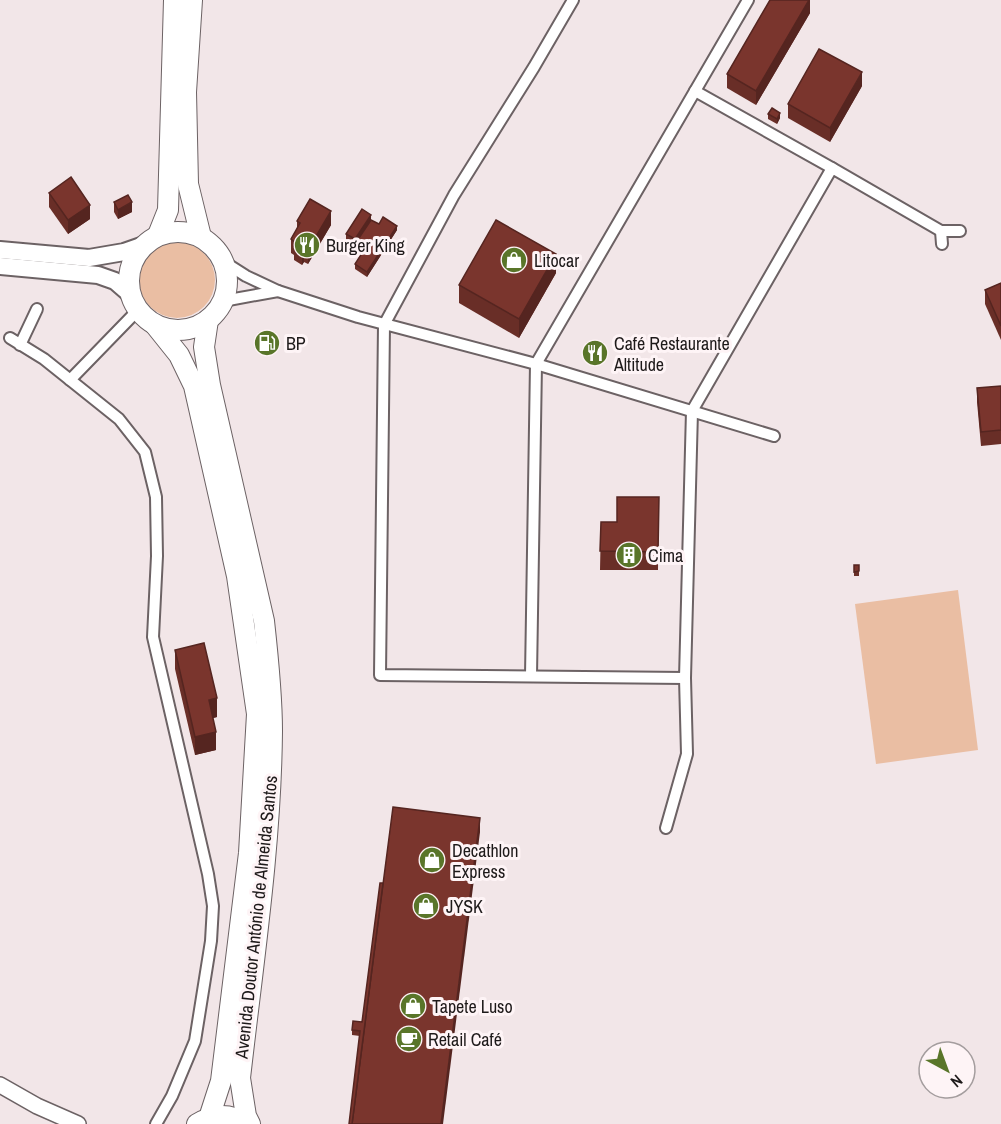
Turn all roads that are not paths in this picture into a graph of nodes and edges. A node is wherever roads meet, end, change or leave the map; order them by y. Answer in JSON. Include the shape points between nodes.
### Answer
{"nodes":[{"id":1,"x":174,"y":0,"type":"edge"},
{"id":2,"x":192,"y":0,"type":"edge"},
{"id":3,"x":573,"y":0,"type":"edge"},
{"id":4,"x":748,"y":0,"type":"edge"},
{"id":5,"x":695,"y":91,"type":"junction"},
{"id":6,"x":832,"y":168,"type":"junction"},
{"id":7,"x":940,"y":231,"type":"junction"},
{"id":8,"x":960,"y":231,"type":"dead end"},
{"id":9,"x":201,"y":237,"type":"junction"},
{"id":10,"x":151,"y":240,"type":"junction"},
{"id":11,"x":0,"y":242,"type":"edge"},
{"id":12,"x":942,"y":244,"type":"dead end"},
{"id":13,"x":0,"y":250,"type":"edge"},
{"id":14,"x":33,"y":253,"type":"junction"},
{"id":15,"x":224,"y":262,"type":"junction"},
{"id":16,"x":0,"y":266,"type":"edge"},
{"id":17,"x":278,"y":291,"type":"junction"},
{"id":18,"x":223,"y":301,"type":"junction"},
{"id":19,"x":134,"y":302,"type":"junction"},
{"id":20,"x":37,"y":309,"type":"dead end"},
{"id":21,"x":208,"y":320,"type":"junction"},
{"id":22,"x":155,"y":325,"type":"junction"},
{"id":23,"x":384,"y":325,"type":"junction"},
{"id":24,"x":10,"y":338,"type":"dead end"},
{"id":25,"x":20,"y":345,"type":"junction"},
{"id":26,"x":536,"y":364,"type":"junction"},
{"id":27,"x":70,"y":380,"type":"junction"},
{"id":28,"x":692,"y":411,"type":"junction"},
{"id":29,"x":774,"y":436,"type":"dead end"},
{"id":30,"x":531,"y":676,"type":"junction"},
{"id":31,"x":684,"y":678,"type":"junction"},
{"id":32,"x":666,"y":828,"type":"dead end"},
{"id":33,"x":0,"y":1085,"type":"edge"},
{"id":34,"x":203,"y":1121,"type":"edge"},
{"id":35,"x":78,"y":1124,"type":"edge"},
{"id":36,"x":156,"y":1124,"type":"edge"},
{"id":37,"x":248,"y":1124,"type":"edge"}],
"edges":[{"from":1,"to":10,"type":"highway","via":[[168,210]]},
{"from":2,"to":9,"type":"highway","via":[[186,92],[188,184]]},
{"from":3,"to":23,"type":"street","via":[[454,195]]},
{"from":4,"to":5,"type":"street"},
{"from":5,"to":6,"type":"street"},
{"from":5,"to":26,"type":"street"},
{"from":6,"to":7,"type":"street"},
{"from":6,"to":28,"type":"street"},
{"from":7,"to":8,"type":"street"},
{"from":7,"to":12,"type":"street"},
{"from":9,"to":10,"type":"highway","via":[[172,231]]},
{"from":9,"to":15,"type":"highway","via":[[211,243]]},
{"from":10,"to":14,"type":"main road","via":[[124,252],[89,258]]},
{"from":10,"to":19,"type":"highway","via":[[135,255],[130,268],[128,281]]},
{"from":11,"to":14,"type":"street"},
{"from":13,"to":14,"type":"main road"},
{"from":15,"to":17,"type":"street"},
{"from":15,"to":18,"type":"highway","via":[[227,282]]},
{"from":16,"to":19,"type":"main road","via":[[98,275],[115,281]]},
{"from":17,"to":18,"type":"street"},
{"from":17,"to":23,"type":"street"},
{"from":18,"to":21,"type":"highway"},
{"from":19,"to":22,"type":"highway"},
{"from":19,"to":27,"type":"street"},
{"from":20,"to":25,"type":"street"},
{"from":21,"to":22,"type":"highway","via":[[182,330]]},
{"from":21,"to":37,"type":"highway","name":"Avenida Doutor António de Almeida Santos","via":[[204,347],[210,385],[264,621],[272,728],[270,808],[240,1078]]},
{"from":22,"to":34,"type":"highway","name":"Avenida Doutor António de Almeida Santos","via":[[179,355],[194,386],[237,576],[257,714],[248,864],[221,1081]]},
{"from":23,"to":26,"type":"street"},
{"from":23,"to":30,"type":"street","via":[[380,675]]},
{"from":24,"to":25,"type":"street"},
{"from":25,"to":27,"type":"street"},
{"from":26,"to":28,"type":"street"},
{"from":26,"to":30,"type":"street"},
{"from":27,"to":36,"type":"street","via":[[119,419],[146,452],[156,497],[153,637],[213,906],[195,1041]]},
{"from":28,"to":29,"type":"street"},
{"from":28,"to":31,"type":"street"},
{"from":30,"to":31,"type":"street"},
{"from":31,"to":32,"type":"street","via":[[687,754]]},
{"from":33,"to":35,"type":"street"},
{"from":34,"to":37,"type":"highway","name":"Avenida Doutor António de Almeida Santos","via":[[221,1116]]}]}
